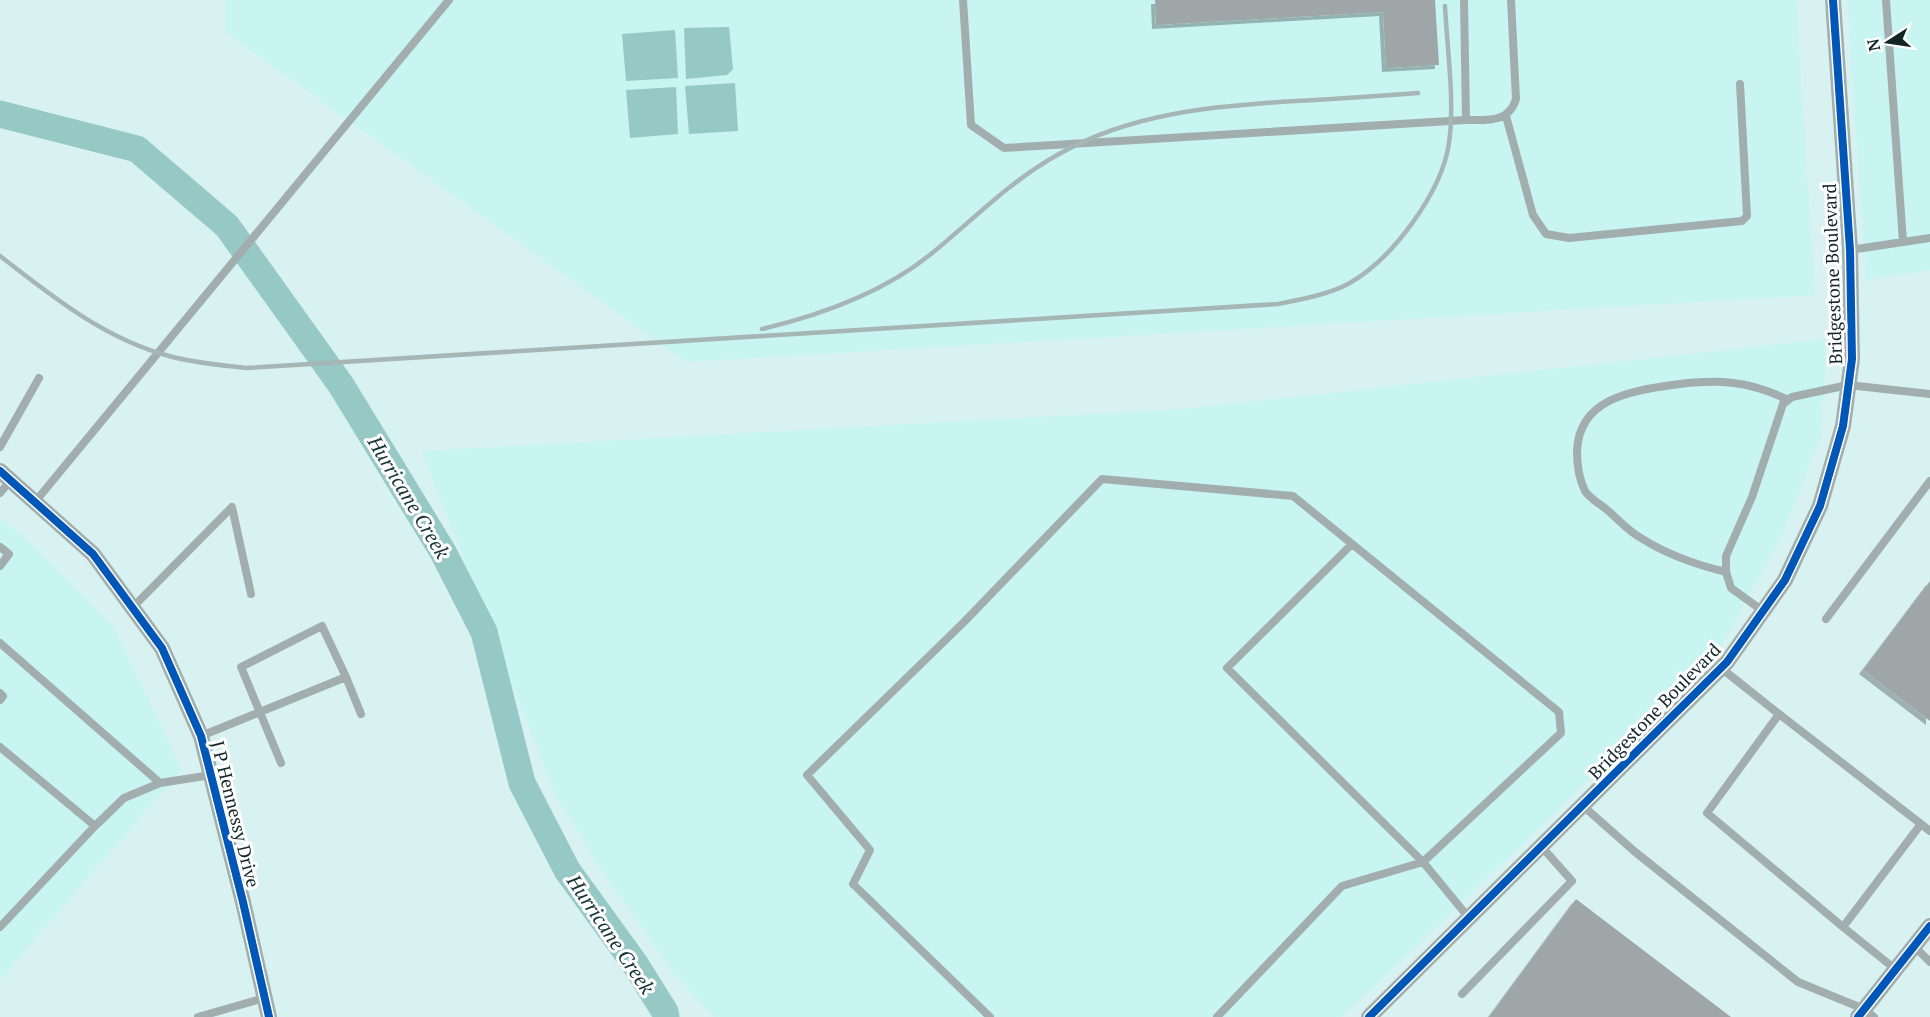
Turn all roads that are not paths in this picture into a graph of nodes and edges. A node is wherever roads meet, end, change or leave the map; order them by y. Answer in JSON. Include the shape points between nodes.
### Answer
{"nodes":[{"id":1,"x":449,"y":0,"type":"edge"},
{"id":2,"x":963,"y":0,"type":"edge"},
{"id":3,"x":1464,"y":0,"type":"edge"},
{"id":4,"x":1511,"y":0,"type":"edge"},
{"id":5,"x":1833,"y":0,"type":"edge"},
{"id":6,"x":1886,"y":0,"type":"edge"},
{"id":7,"x":1740,"y":84,"type":"dead end"},
{"id":8,"x":1506,"y":116,"type":"junction"},
{"id":9,"x":1466,"y":120,"type":"junction"},
{"id":10,"x":1930,"y":238,"type":"edge"},
{"id":11,"x":1903,"y":242,"type":"junction"},
{"id":12,"x":1850,"y":250,"type":"junction"},
{"id":13,"x":39,"y":378,"type":"dead end"},
{"id":14,"x":1848,"y":385,"type":"junction"},
{"id":15,"x":1930,"y":394,"type":"edge"},
{"id":16,"x":1788,"y":400,"type":"junction"},
{"id":17,"x":0,"y":447,"type":"edge"},
{"id":18,"x":4,"y":481,"type":"edge"},
{"id":19,"x":1930,"y":481,"type":"edge"},
{"id":20,"x":35,"y":502,"type":"junction"},
{"id":21,"x":1352,"y":544,"type":"junction"},
{"id":22,"x":0,"y":547,"type":"edge"},
{"id":23,"x":0,"y":566,"type":"edge"},
{"id":24,"x":1726,"y":572,"type":"junction"},
{"id":25,"x":251,"y":594,"type":"dead end"},
{"id":26,"x":132,"y":608,"type":"junction"},
{"id":27,"x":1763,"y":611,"type":"junction"},
{"id":28,"x":1826,"y":619,"type":"dead end"},
{"id":29,"x":0,"y":643,"type":"edge"},
{"id":30,"x":1721,"y":668,"type":"junction"},
{"id":31,"x":346,"y":677,"type":"junction"},
{"id":32,"x":0,"y":693,"type":"edge"},
{"id":33,"x":0,"y":700,"type":"edge"},
{"id":34,"x":260,"y":712,"type":"junction"},
{"id":35,"x":361,"y":714,"type":"dead end"},
{"id":36,"x":1779,"y":714,"type":"junction"},
{"id":37,"x":201,"y":736,"type":"junction"},
{"id":38,"x":0,"y":747,"type":"edge"},
{"id":39,"x":281,"y":764,"type":"dead end"},
{"id":40,"x":211,"y":775,"type":"junction"},
{"id":41,"x":160,"y":783,"type":"junction"},
{"id":42,"x":1582,"y":805,"type":"junction"},
{"id":43,"x":1921,"y":824,"type":"junction"},
{"id":44,"x":95,"y":826,"type":"junction"},
{"id":45,"x":1930,"y":831,"type":"edge"},
{"id":46,"x":1541,"y":846,"type":"junction"},
{"id":47,"x":1423,"y":862,"type":"junction"},
{"id":48,"x":1469,"y":918,"type":"junction"},
{"id":49,"x":1930,"y":926,"type":"edge"},
{"id":50,"x":0,"y":927,"type":"edge"},
{"id":51,"x":1843,"y":927,"type":"junction"},
{"id":52,"x":1914,"y":946,"type":"junction"},
{"id":53,"x":1930,"y":962,"type":"edge"},
{"id":54,"x":1895,"y":969,"type":"junction"},
{"id":55,"x":1462,"y":994,"type":"dead end"},
{"id":56,"x":264,"y":998,"type":"junction"},
{"id":57,"x":1865,"y":1014,"type":"edge"},
{"id":58,"x":198,"y":1017,"type":"edge"},
{"id":59,"x":269,"y":1017,"type":"edge"},
{"id":60,"x":990,"y":1017,"type":"edge"},
{"id":61,"x":1217,"y":1017,"type":"edge"},
{"id":62,"x":1369,"y":1017,"type":"edge"}],
"edges":[{"from":1,"to":20,"type":"lane"},
{"from":2,"to":9,"type":"lane","via":[[971,125],[1004,148]]},
{"from":3,"to":9,"type":"lane"},
{"from":4,"to":8,"type":"lane","via":[[1516,99]]},
{"from":5,"to":12,"type":"street","name":"Bridgestone Boulevard"},
{"from":6,"to":11,"type":"lane"},
{"from":7,"to":8,"type":"lane","via":[[1747,216],[1742,221],[1569,238],[1546,234],[1533,215]]},
{"from":8,"to":9,"type":"lane"},
{"from":10,"to":11,"type":"lane"},
{"from":11,"to":12,"type":"lane"},
{"from":12,"to":14,"type":"street","name":"Bridgestone Boulevard","via":[[1852,359]]},
{"from":13,"to":17,"type":"lane"},
{"from":14,"to":15,"type":"lane"},
{"from":14,"to":16,"type":"lane"},
{"from":14,"to":27,"type":"street","name":"Bridgestone Boulevard","via":[[1843,426],[1820,506],[1785,580]]},
{"from":16,"to":24,"type":"lane","via":[[1782,404],[1752,497],[1726,556]]},
{"from":16,"to":24,"type":"lane","via":[[1768,390],[1726,381],[1653,388],[1619,395],[1595,409],[1578,435],[1577,464],[1586,492],[1640,538],[1701,566]]},
{"from":18,"to":20,"type":"street","name":"J P Hennessy Drive"},
{"from":19,"to":28,"type":"lane"},
{"from":20,"to":26,"type":"street","name":"J P Hennessy Drive","via":[[93,554]]},
{"from":21,"to":47,"type":"lane","via":[[1227,668]]},
{"from":21,"to":47,"type":"lane","via":[[1559,712],[1561,734]]},
{"from":21,"to":60,"type":"lane","via":[[1293,496],[1102,479],[964,622],[807,775],[870,850],[853,884]]},
{"from":22,"to":23,"type":"lane","via":[[9,554]]},
{"from":24,"to":27,"type":"lane","via":[[1731,588]]},
{"from":25,"to":26,"type":"lane","via":[[232,507]]},
{"from":26,"to":37,"type":"street","name":"J P Hennessy Drive","via":[[162,648]]},
{"from":27,"to":30,"type":"street","name":"Bridgestone Boulevard"},
{"from":29,"to":41,"type":"lane"},
{"from":30,"to":36,"type":"lane"},
{"from":30,"to":42,"type":"street","name":"Bridgestone Boulevard"},
{"from":31,"to":34,"type":"lane"},
{"from":31,"to":34,"type":"lane","via":[[322,626],[241,667]]},
{"from":31,"to":35,"type":"lane"},
{"from":32,"to":33,"type":"lane"},
{"from":34,"to":37,"type":"lane"},
{"from":34,"to":39,"type":"lane"},
{"from":36,"to":43,"type":"lane"},
{"from":36,"to":51,"type":"lane","via":[[1707,813]]},
{"from":37,"to":40,"type":"street","name":"J P Hennessy Drive"},
{"from":38,"to":44,"type":"lane"},
{"from":40,"to":41,"type":"lane"},
{"from":40,"to":56,"type":"street","name":"J P Hennessy Drive"},
{"from":41,"to":44,"type":"lane","via":[[124,798]]},
{"from":42,"to":46,"type":"street","name":"Bridgestone Boulevard"},
{"from":42,"to":57,"type":"lane","via":[[1798,982]]},
{"from":43,"to":45,"type":"lane"},
{"from":43,"to":51,"type":"lane"},
{"from":44,"to":50,"type":"lane"},
{"from":46,"to":48,"type":"street","name":"Bridgestone Boulevard"},
{"from":46,"to":55,"type":"lane","via":[[1572,880]]},
{"from":47,"to":48,"type":"lane"},
{"from":47,"to":61,"type":"lane","via":[[1342,886]]},
{"from":48,"to":62,"type":"street","name":"Bridgestone Boulevard"},
{"from":49,"to":52,"type":"street"},
{"from":51,"to":54,"type":"lane"},
{"from":52,"to":53,"type":"lane"},
{"from":52,"to":54,"type":"street"},
{"from":54,"to":57,"type":"street"},
{"from":56,"to":58,"type":"lane"},
{"from":56,"to":59,"type":"street","name":"J P Hennessy Drive"}]}
